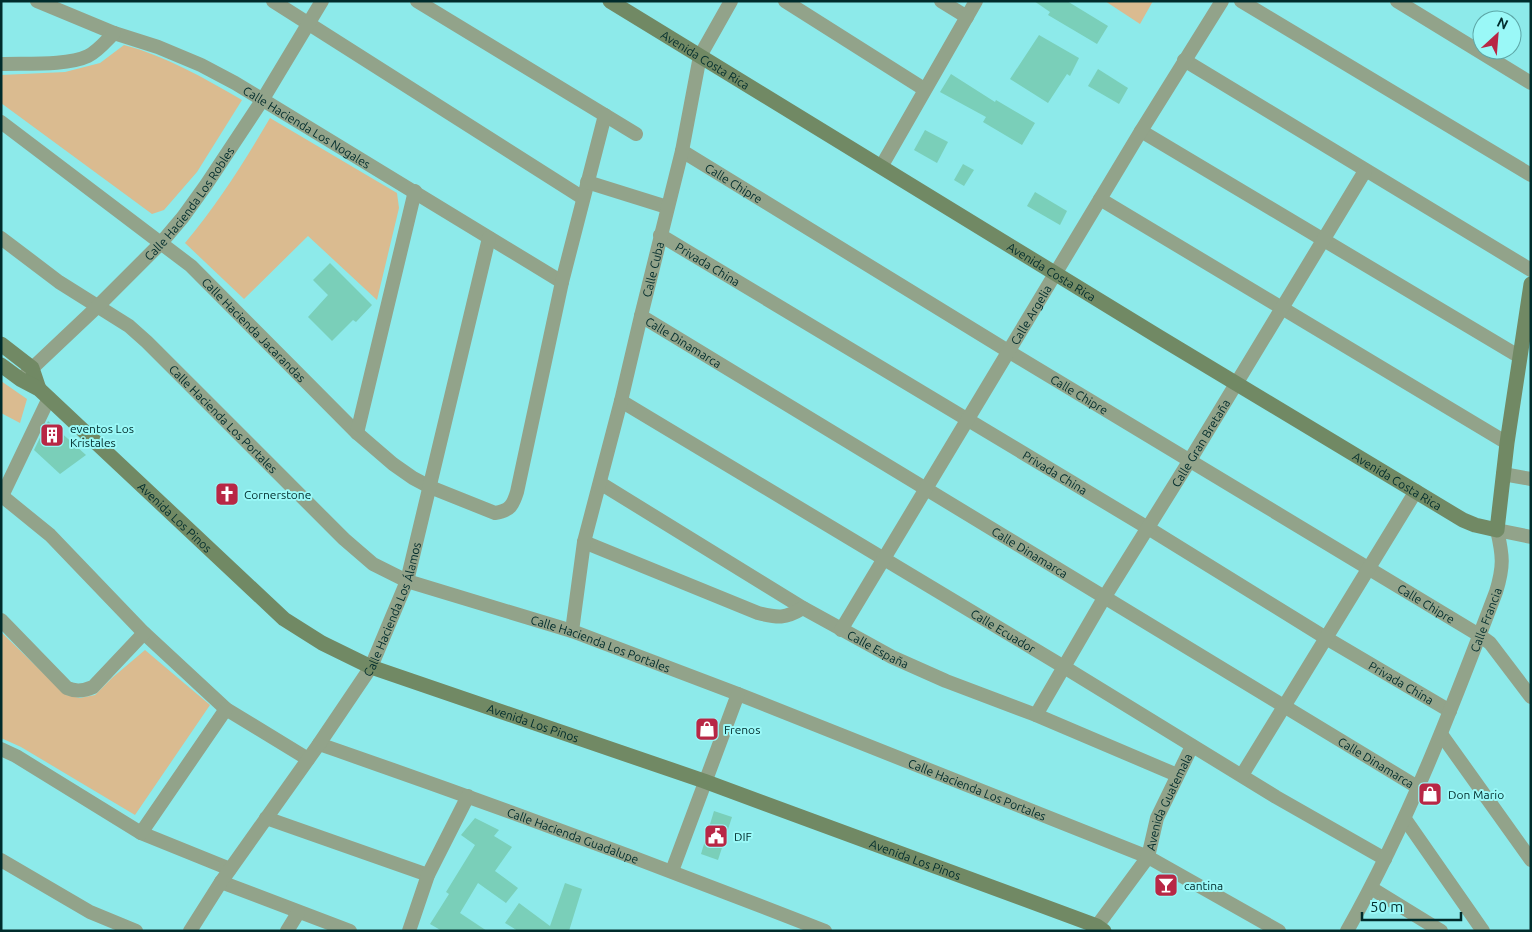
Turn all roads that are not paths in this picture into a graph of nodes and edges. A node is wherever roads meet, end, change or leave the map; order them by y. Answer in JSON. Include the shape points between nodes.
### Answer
{"nodes":[{"id":1,"x":37,"y":1,"type":"edge"},
{"id":2,"x":273,"y":1,"type":"edge"},
{"id":3,"x":322,"y":1,"type":"edge"},
{"id":4,"x":417,"y":1,"type":"edge"},
{"id":5,"x":610,"y":1,"type":"edge"},
{"id":6,"x":731,"y":1,"type":"edge"},
{"id":7,"x":785,"y":1,"type":"edge"},
{"id":8,"x":941,"y":1,"type":"edge"},
{"id":9,"x":976,"y":1,"type":"edge"},
{"id":10,"x":1222,"y":1,"type":"edge"},
{"id":11,"x":1241,"y":1,"type":"edge"},
{"id":12,"x":1397,"y":1,"type":"edge"},
{"id":13,"x":967,"y":17,"type":"junction"},
{"id":14,"x":307,"y":24,"type":"junction"},
{"id":15,"x":114,"y":33,"type":"junction"},
{"id":16,"x":700,"y":56,"type":"junction"},
{"id":17,"x":1184,"y":60,"type":"junction"},
{"id":18,"x":1,"y":64,"type":"edge"},
{"id":19,"x":1531,"y":83,"type":"edge"},
{"id":20,"x":924,"y":89,"type":"junction"},
{"id":21,"x":263,"y":99,"type":"junction"},
{"id":22,"x":604,"y":115,"type":"junction"},
{"id":23,"x":1,"y":122,"type":"edge"},
{"id":24,"x":1141,"y":131,"type":"junction"},
{"id":25,"x":636,"y":134,"type":"dead end"},
{"id":26,"x":682,"y":152,"type":"junction"},
{"id":27,"x":881,"y":167,"type":"junction"},
{"id":28,"x":1365,"y":171,"type":"junction"},
{"id":29,"x":1531,"y":175,"type":"edge"},
{"id":30,"x":587,"y":182,"type":"junction"},
{"id":31,"x":414,"y":191,"type":"junction"},
{"id":32,"x":583,"y":198,"type":"junction"},
{"id":33,"x":1100,"y":198,"type":"junction"},
{"id":34,"x":667,"y":207,"type":"junction"},
{"id":35,"x":660,"y":235,"type":"junction"},
{"id":36,"x":1,"y":238,"type":"edge"},
{"id":37,"x":489,"y":238,"type":"junction"},
{"id":38,"x":1323,"y":240,"type":"junction"},
{"id":39,"x":162,"y":243,"type":"junction"},
{"id":40,"x":1531,"y":270,"type":"edge"},
{"id":41,"x":1056,"y":274,"type":"junction"},
{"id":42,"x":562,"y":282,"type":"junction"},
{"id":43,"x":1531,"y":284,"type":"edge"},
{"id":44,"x":98,"y":307,"type":"junction"},
{"id":45,"x":1282,"y":308,"type":"junction"},
{"id":46,"x":640,"y":316,"type":"junction"},
{"id":47,"x":1,"y":344,"type":"edge"},
{"id":48,"x":1008,"y":351,"type":"junction"},
{"id":49,"x":1520,"y":358,"type":"junction"},
{"id":50,"x":1,"y":365,"type":"edge"},
{"id":51,"x":32,"y":368,"type":"junction"},
{"id":52,"x":20,"y":379,"type":"junction"},
{"id":53,"x":1236,"y":384,"type":"junction"},
{"id":54,"x":44,"y":393,"type":"junction"},
{"id":55,"x":622,"y":401,"type":"junction"},
{"id":56,"x":967,"y":420,"type":"junction"},
{"id":57,"x":357,"y":433,"type":"junction"},
{"id":58,"x":1507,"y":443,"type":"junction"},
{"id":59,"x":1190,"y":460,"type":"junction"},
{"id":60,"x":1503,"y":474,"type":"junction"},
{"id":61,"x":1531,"y":479,"type":"edge"},
{"id":62,"x":600,"y":483,"type":"junction"},
{"id":63,"x":430,"y":487,"type":"junction"},
{"id":64,"x":925,"y":489,"type":"junction"},
{"id":65,"x":1416,"y":491,"type":"junction"},
{"id":66,"x":2,"y":497,"type":"edge"},
{"id":67,"x":1148,"y":528,"type":"junction"},
{"id":68,"x":1497,"y":530,"type":"junction"},
{"id":69,"x":1531,"y":537,"type":"edge"},
{"id":70,"x":584,"y":542,"type":"junction"},
{"id":71,"x":884,"y":559,"type":"junction"},
{"id":72,"x":1368,"y":569,"type":"junction"},
{"id":73,"x":407,"y":581,"type":"junction"},
{"id":74,"x":1104,"y":598,"type":"junction"},
{"id":75,"x":803,"y":608,"type":"junction"},
{"id":76,"x":1,"y":620,"type":"edge"},
{"id":77,"x":841,"y":630,"type":"junction"},
{"id":78,"x":572,"y":631,"type":"junction"},
{"id":79,"x":144,"y":633,"type":"junction"},
{"id":80,"x":1479,"y":635,"type":"junction"},
{"id":81,"x":1326,"y":638,"type":"junction"},
{"id":82,"x":371,"y":667,"type":"junction"},
{"id":83,"x":1064,"y":667,"type":"junction"},
{"id":84,"x":738,"y":694,"type":"junction"},
{"id":85,"x":1531,"y":697,"type":"edge"},
{"id":86,"x":1284,"y":705,"type":"junction"},
{"id":87,"x":226,"y":709,"type":"junction"},
{"id":88,"x":1450,"y":711,"type":"junction"},
{"id":89,"x":1036,"y":715,"type":"junction"},
{"id":90,"x":1441,"y":734,"type":"junction"},
{"id":91,"x":319,"y":744,"type":"junction"},
{"id":92,"x":1192,"y":746,"type":"junction"},
{"id":93,"x":1,"y":749,"type":"edge"},
{"id":94,"x":308,"y":759,"type":"junction"},
{"id":95,"x":1177,"y":775,"type":"junction"},
{"id":96,"x":1242,"y":775,"type":"junction"},
{"id":97,"x":704,"y":781,"type":"junction"},
{"id":98,"x":1418,"y":788,"type":"junction"},
{"id":99,"x":468,"y":796,"type":"junction"},
{"id":100,"x":266,"y":818,"type":"junction"},
{"id":101,"x":1405,"y":819,"type":"junction"},
{"id":102,"x":141,"y":833,"type":"junction"},
{"id":103,"x":1148,"y":857,"type":"junction"},
{"id":104,"x":1385,"y":859,"type":"junction"},
{"id":105,"x":1,"y":860,"type":"edge"},
{"id":106,"x":1531,"y":860,"type":"edge"},
{"id":107,"x":230,"y":870,"type":"junction"},
{"id":108,"x":672,"y":871,"type":"junction"},
{"id":109,"x":428,"y":875,"type":"junction"},
{"id":110,"x":221,"y":882,"type":"junction"},
{"id":111,"x":1371,"y":888,"type":"junction"},
{"id":112,"x":298,"y":913,"type":"junction"},
{"id":113,"x":1098,"y":929,"type":"edge"},
{"id":114,"x":136,"y":931,"type":"edge"},
{"id":115,"x":190,"y":931,"type":"edge"},
{"id":116,"x":287,"y":931,"type":"edge"},
{"id":117,"x":350,"y":931,"type":"edge"},
{"id":118,"x":409,"y":931,"type":"edge"},
{"id":119,"x":824,"y":931,"type":"edge"},
{"id":120,"x":1279,"y":931,"type":"edge"},
{"id":121,"x":1347,"y":931,"type":"edge"},
{"id":122,"x":1441,"y":931,"type":"edge"},
{"id":123,"x":1483,"y":931,"type":"edge"}],
"edges":[{"from":1,"to":15,"type":"street","name":"Calle Hacienda Los Nogales"},
{"from":2,"to":14,"type":"street"},
{"from":3,"to":14,"type":"street","name":"Calle Hacienda Los Robles"},
{"from":4,"to":22,"type":"street"},
{"from":5,"to":16,"type":"street","name":"Avenida Costa Rica"},
{"from":6,"to":16,"type":"street","name":"Calle Cuba"},
{"from":7,"to":20,"type":"street"},
{"from":8,"to":13,"type":"street"},
{"from":9,"to":13,"type":"street"},
{"from":10,"to":17,"type":"street","name":"Calle Argelia"},
{"from":11,"to":29,"type":"street"},
{"from":12,"to":19,"type":"street"},
{"from":13,"to":20,"type":"street"},
{"from":14,"to":21,"type":"street","name":"Calle Hacienda Los Robles"},
{"from":14,"to":32,"type":"street"},
{"from":15,"to":18,"type":"street","via":[[100,48],[71,62]]},
{"from":15,"to":21,"type":"street","name":"Calle Hacienda Los Nogales","via":[[158,46],[201,65]]},
{"from":16,"to":26,"type":"street","name":"Calle Cuba"},
{"from":16,"to":27,"type":"street","name":"Avenida Costa Rica"},
{"from":17,"to":24,"type":"street","name":"Calle Argelia"},
{"from":17,"to":28,"type":"street"},
{"from":20,"to":27,"type":"street"},
{"from":21,"to":31,"type":"street","name":"Calle Hacienda Los Nogales"},
{"from":21,"to":39,"type":"street","name":"Calle Hacienda Los Robles","via":[[206,186]]},
{"from":22,"to":25,"type":"street"},
{"from":22,"to":30,"type":"street"},
{"from":23,"to":39,"type":"street","name":"Calle Hacienda Jacarandas"},
{"from":24,"to":33,"type":"street","name":"Calle Argelia"},
{"from":24,"to":38,"type":"street"},
{"from":26,"to":34,"type":"street","name":"Calle Cuba"},
{"from":26,"to":48,"type":"street","name":"Calle Chipre"},
{"from":27,"to":41,"type":"street","name":"Avenida Costa Rica"},
{"from":28,"to":38,"type":"street","name":"Calle Gran Bretaña"},
{"from":28,"to":40,"type":"street"},
{"from":30,"to":32,"type":"street"},
{"from":30,"to":34,"type":"street"},
{"from":31,"to":37,"type":"street","name":"Calle Hacienda Los Nogales"},
{"from":31,"to":57,"type":"street"},
{"from":32,"to":42,"type":"street"},
{"from":33,"to":41,"type":"street","name":"Calle Argelia"},
{"from":33,"to":45,"type":"street"},
{"from":34,"to":35,"type":"street","name":"Calle Cuba"},
{"from":35,"to":46,"type":"street","name":"Calle Cuba"},
{"from":35,"to":56,"type":"street","name":"Privada China"},
{"from":36,"to":44,"type":"street","name":"Calle Hacienda Los Portales"},
{"from":37,"to":42,"type":"street","name":"Calle Hacienda Los Nogales"},
{"from":37,"to":63,"type":"street","name":"Calle Hacienda Los Álamos"},
{"from":38,"to":45,"type":"street","name":"Calle Gran Bretaña"},
{"from":38,"to":49,"type":"street"},
{"from":39,"to":44,"type":"street","name":"Calle Hacienda Los Robles"},
{"from":39,"to":57,"type":"street","name":"Calle Hacienda Jacarandas","via":[[191,266]]},
{"from":41,"to":48,"type":"street","name":"Calle Argelia"},
{"from":41,"to":53,"type":"street","name":"Avenida Costa Rica"},
{"from":42,"to":63,"type":"street","name":"Calle Hacienda Jacarandas","via":[[512,506],[505,512],[495,513]]},
{"from":43,"to":49,"type":"street","name":"Calle Francia"},
{"from":44,"to":51,"type":"street","name":"Calle Hacienda Los Robles"},
{"from":44,"to":73,"type":"street","name":"Calle Hacienda Los Portales","via":[[129,326],[147,342],[344,539],[373,564]]},
{"from":45,"to":53,"type":"street","name":"Calle Gran Bretaña"},
{"from":45,"to":58,"type":"street"},
{"from":46,"to":55,"type":"street","name":"Calle Cuba"},
{"from":46,"to":64,"type":"street","name":"Calle Dinamarca"},
{"from":47,"to":51,"type":"street"},
{"from":48,"to":56,"type":"street","name":"Calle Argelia"},
{"from":48,"to":59,"type":"street","name":"Calle Chipre"},
{"from":49,"to":58,"type":"street","name":"Calle Francia"},
{"from":50,"to":52,"type":"street","name":"Avenida Los Pinos"},
{"from":51,"to":52,"type":"street","name":"Calle Hacienda Los Robles"},
{"from":51,"to":54,"type":"street","name":"Avenida Los Pinos"},
{"from":52,"to":54,"type":"street","name":"Avenida Los Pinos"},
{"from":53,"to":59,"type":"street","name":"Calle Gran Bretaña"},
{"from":53,"to":65,"type":"street","name":"Avenida Costa Rica"},
{"from":54,"to":66,"type":"street"},
{"from":54,"to":82,"type":"street","name":"Avenida Los Pinos","via":[[284,619],[322,643]]},
{"from":55,"to":62,"type":"street","name":"Calle Cuba"},
{"from":55,"to":71,"type":"street","name":"Calle Ecuador"},
{"from":56,"to":64,"type":"street","name":"Calle Argelia"},
{"from":56,"to":67,"type":"street","name":"Privada China"},
{"from":57,"to":63,"type":"street","name":"Calle Hacienda Jacarandas","via":[[393,464]]},
{"from":58,"to":60,"type":"street","name":"Calle Francia"},
{"from":59,"to":67,"type":"street","name":"Calle Gran Bretaña"},
{"from":59,"to":72,"type":"street","name":"Calle Chipre"},
{"from":60,"to":61,"type":"street"},
{"from":60,"to":68,"type":"street","name":"Calle Francia"},
{"from":62,"to":70,"type":"street","name":"Calle Cuba"},
{"from":62,"to":75,"type":"street","name":"Calle España"},
{"from":63,"to":73,"type":"street","name":"Calle Hacienda Los Álamos"},
{"from":64,"to":71,"type":"street","name":"Calle Argelia"},
{"from":64,"to":74,"type":"street","name":"Calle Dinamarca"},
{"from":65,"to":68,"type":"street","name":"Avenida Costa Rica","via":[[1464,520]]},
{"from":65,"to":72,"type":"street"},
{"from":66,"to":79,"type":"street","via":[[50,535]]},
{"from":67,"to":74,"type":"street","name":"Calle Gran Bretaña"},
{"from":67,"to":81,"type":"street","name":"Privada China"},
{"from":68,"to":69,"type":"street"},
{"from":68,"to":80,"type":"street","name":"Calle Francia","via":[[1503,556],[1502,575]]},
{"from":70,"to":75,"type":"street","via":[[758,613],[790,616]]},
{"from":70,"to":78,"type":"street","name":"Calle Cuba"},
{"from":71,"to":77,"type":"street","name":"Calle Argelia"},
{"from":71,"to":83,"type":"street","name":"Calle Ecuador"},
{"from":72,"to":80,"type":"street","name":"Calle Chipre"},
{"from":72,"to":81,"type":"street"},
{"from":73,"to":78,"type":"street","name":"Calle Hacienda Los Portales"},
{"from":73,"to":82,"type":"street","name":"Calle Hacienda Los Álamos"},
{"from":74,"to":83,"type":"street","name":"Calle Gran Bretaña"},
{"from":74,"to":86,"type":"street","name":"Calle Dinamarca"},
{"from":75,"to":77,"type":"street","name":"Calle España"},
{"from":76,"to":79,"type":"street","via":[[67,688],[78,691],[93,687]]},
{"from":77,"to":89,"type":"street","name":"Calle España","via":[[892,657]]},
{"from":78,"to":84,"type":"street","name":"Calle Hacienda Los Portales"},
{"from":79,"to":87,"type":"street"},
{"from":80,"to":85,"type":"street","name":"Calle Chipre","via":[[1490,643]]},
{"from":80,"to":88,"type":"street","name":"Calle Francia"},
{"from":81,"to":86,"type":"street"},
{"from":81,"to":88,"type":"street","name":"Privada China"},
{"from":82,"to":91,"type":"street","name":"Calle Hacienda Los Álamos"},
{"from":82,"to":97,"type":"street","name":"Avenida Los Pinos"},
{"from":83,"to":89,"type":"street","name":"Calle Gran Bretaña"},
{"from":83,"to":92,"type":"street","name":"Calle Ecuador"},
{"from":84,"to":97,"type":"street"},
{"from":84,"to":103,"type":"street","name":"Calle Hacienda Los Portales"},
{"from":86,"to":96,"type":"street"},
{"from":86,"to":98,"type":"street","name":"Calle Dinamarca"},
{"from":87,"to":94,"type":"street"},
{"from":87,"to":102,"type":"street"},
{"from":88,"to":90,"type":"street","name":"Calle Francia"},
{"from":89,"to":95,"type":"street","name":"Calle España"},
{"from":90,"to":98,"type":"street","name":"Calle Francia"},
{"from":90,"to":106,"type":"street"},
{"from":91,"to":94,"type":"street","name":"Calle Hacienda Los Álamos"},
{"from":91,"to":99,"type":"street","name":"Calle Hacienda Guadalupe"},
{"from":92,"to":95,"type":"street","name":"Avenida Guatemala"},
{"from":92,"to":96,"type":"street","name":"Calle Ecuador"},
{"from":93,"to":102,"type":"street"},
{"from":94,"to":100,"type":"street","name":"Calle Hacienda Los Álamos"},
{"from":95,"to":103,"type":"street","name":"Avenida Guatemala","via":[[1156,818]]},
{"from":96,"to":104,"type":"street","name":"Calle Ecuador"},
{"from":97,"to":108,"type":"street"},
{"from":97,"to":113,"type":"street","name":"Avenida Los Pinos"},
{"from":98,"to":101,"type":"street","name":"Calle Francia"},
{"from":99,"to":108,"type":"street","name":"Calle Hacienda Guadalupe"},
{"from":99,"to":109,"type":"street"},
{"from":100,"to":107,"type":"street","name":"Calle Hacienda Los Álamos"},
{"from":100,"to":109,"type":"street"},
{"from":101,"to":104,"type":"street","name":"Calle Francia"},
{"from":101,"to":123,"type":"street"},
{"from":102,"to":107,"type":"street"},
{"from":103,"to":113,"type":"street","name":"Avenida Guatemala"},
{"from":103,"to":120,"type":"street","name":"Calle Hacienda Los Portales"},
{"from":104,"to":111,"type":"street","name":"Calle Francia"},
{"from":105,"to":114,"type":"street","via":[[90,912]]},
{"from":107,"to":110,"type":"street","name":"Calle Hacienda Los Álamos"},
{"from":108,"to":119,"type":"street","name":"Calle Hacienda Guadalupe"},
{"from":109,"to":118,"type":"street"},
{"from":110,"to":112,"type":"street"},
{"from":110,"to":115,"type":"street","name":"Calle Hacienda Los Álamos"},
{"from":111,"to":121,"type":"street","name":"Calle Francia"},
{"from":111,"to":122,"type":"street"},
{"from":112,"to":116,"type":"street"},
{"from":112,"to":117,"type":"street"}]}
